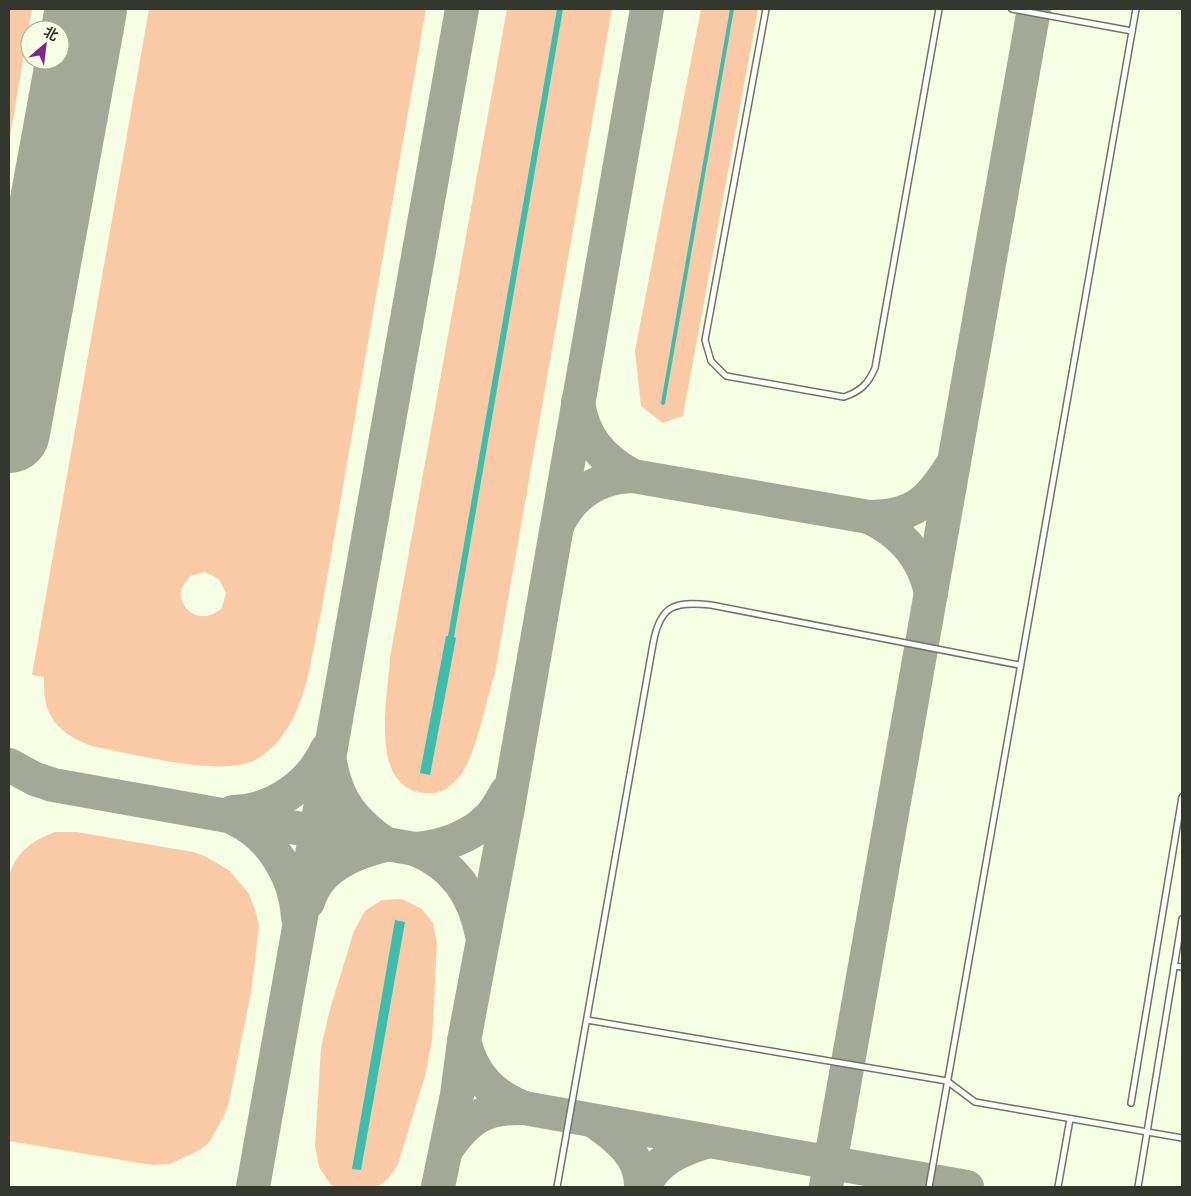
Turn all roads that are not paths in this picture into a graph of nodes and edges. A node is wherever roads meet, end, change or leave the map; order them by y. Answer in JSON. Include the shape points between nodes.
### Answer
{"nodes":[{"id":1,"x":766,"y":9,"type":"edge"},
{"id":2,"x":939,"y":9,"type":"edge"},
{"id":3,"x":1012,"y":9,"type":"edge"},
{"id":4,"x":1136,"y":9,"type":"edge"},
{"id":5,"x":1132,"y":31,"type":"junction"},
{"id":6,"x":1019,"y":665,"type":"junction"},
{"id":7,"x":1182,"y":797,"type":"edge"},
{"id":8,"x":1182,"y":919,"type":"edge"},
{"id":9,"x":1174,"y":966,"type":"junction"},
{"id":10,"x":1182,"y":967,"type":"edge"},
{"id":11,"x":587,"y":1020,"type":"junction"},
{"id":12,"x":947,"y":1081,"type":"junction"},
{"id":13,"x":1131,"y":1103,"type":"dead end"},
{"id":14,"x":1070,"y":1119,"type":"junction"},
{"id":15,"x":1147,"y":1132,"type":"junction"},
{"id":16,"x":1182,"y":1138,"type":"edge"},
{"id":17,"x":557,"y":1187,"type":"edge"},
{"id":18,"x":929,"y":1187,"type":"edge"},
{"id":19,"x":1058,"y":1187,"type":"edge"},
{"id":20,"x":1138,"y":1187,"type":"edge"}],
"edges":[{"from":1,"to":2,"type":"lane","via":[[705,340],[711,361],[726,376],[844,397],[857,393],[868,383],[875,368]]},
{"from":3,"to":5,"type":"lane"},
{"from":4,"to":5,"type":"lane"},
{"from":5,"to":6,"type":"lane"},
{"from":6,"to":11,"type":"lane","via":[[711,605],[687,602],[666,611],[658,622],[653,644]]},
{"from":6,"to":12,"type":"lane"},
{"from":7,"to":13,"type":"lane"},
{"from":8,"to":9,"type":"lane"},
{"from":9,"to":10,"type":"lane"},
{"from":9,"to":15,"type":"lane"},
{"from":11,"to":12,"type":"lane"},
{"from":11,"to":17,"type":"lane"},
{"from":12,"to":14,"type":"lane","via":[[975,1102]]},
{"from":12,"to":18,"type":"lane"},
{"from":14,"to":15,"type":"lane"},
{"from":14,"to":19,"type":"lane"},
{"from":15,"to":16,"type":"lane"},
{"from":15,"to":20,"type":"lane"}]}
